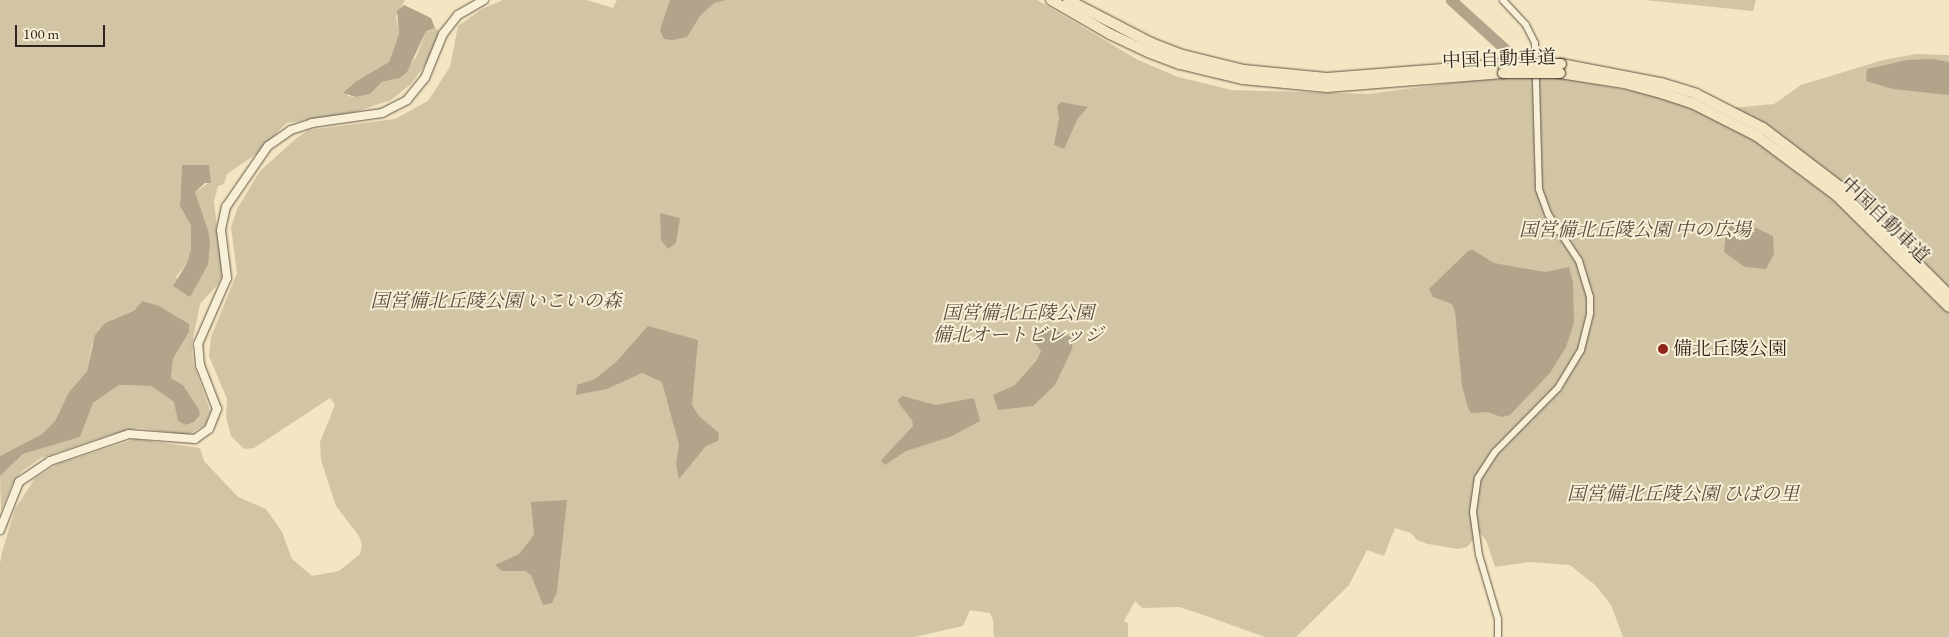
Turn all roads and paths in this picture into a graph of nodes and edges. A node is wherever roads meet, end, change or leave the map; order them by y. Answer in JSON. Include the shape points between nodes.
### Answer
{"nodes":[{"id":1,"x":484,"y":0,"type":"edge"},
{"id":2,"x":1051,"y":0,"type":"edge"},
{"id":3,"x":1068,"y":0,"type":"edge"},
{"id":4,"x":1503,"y":0,"type":"edge"},
{"id":5,"x":1503,"y":68,"type":"junction"},
{"id":6,"x":1560,"y":68,"type":"junction"},
{"id":7,"x":1949,"y":294,"type":"edge"},
{"id":8,"x":1949,"y":307,"type":"edge"},
{"id":9,"x":0,"y":530,"type":"edge"},
{"id":10,"x":1498,"y":637,"type":"edge"}],
"edges":[{"from":1,"to":9,"type":"main road","via":[[458,15],[443,34],[425,78],[407,100],[382,113],[312,123],[291,130],[268,146],[226,207],[221,230],[227,278],[198,344],[200,365],[217,409],[209,429],[195,439],[128,434],[50,461],[19,482]]},
{"from":2,"to":5,"type":"highway","name":"中国自動車道","via":[[1148,52],[1180,64],[1243,79],[1327,87]]},
{"from":3,"to":5,"type":"highway","name":"中国自動車道","via":[[1151,43],[1183,55],[1244,70],[1328,78]]},
{"from":4,"to":10,"type":"street","via":[[1526,25],[1535,43],[1539,188],[1548,214],[1579,261],[1590,297],[1590,313],[1581,350],[1558,388],[1495,452],[1478,478],[1473,512],[1479,555],[1498,619]]},
{"from":5,"to":6,"type":"highway","name":"中国自動車道","bridge":true},
{"from":6,"to":7,"type":"highway","name":"中国自動車道","via":[[1661,83],[1704,98],[1763,128],[1843,189]]},
{"from":6,"to":8,"type":"highway","name":"中国自動車道","via":[[1692,103],[1757,136],[1836,195]]}]}
